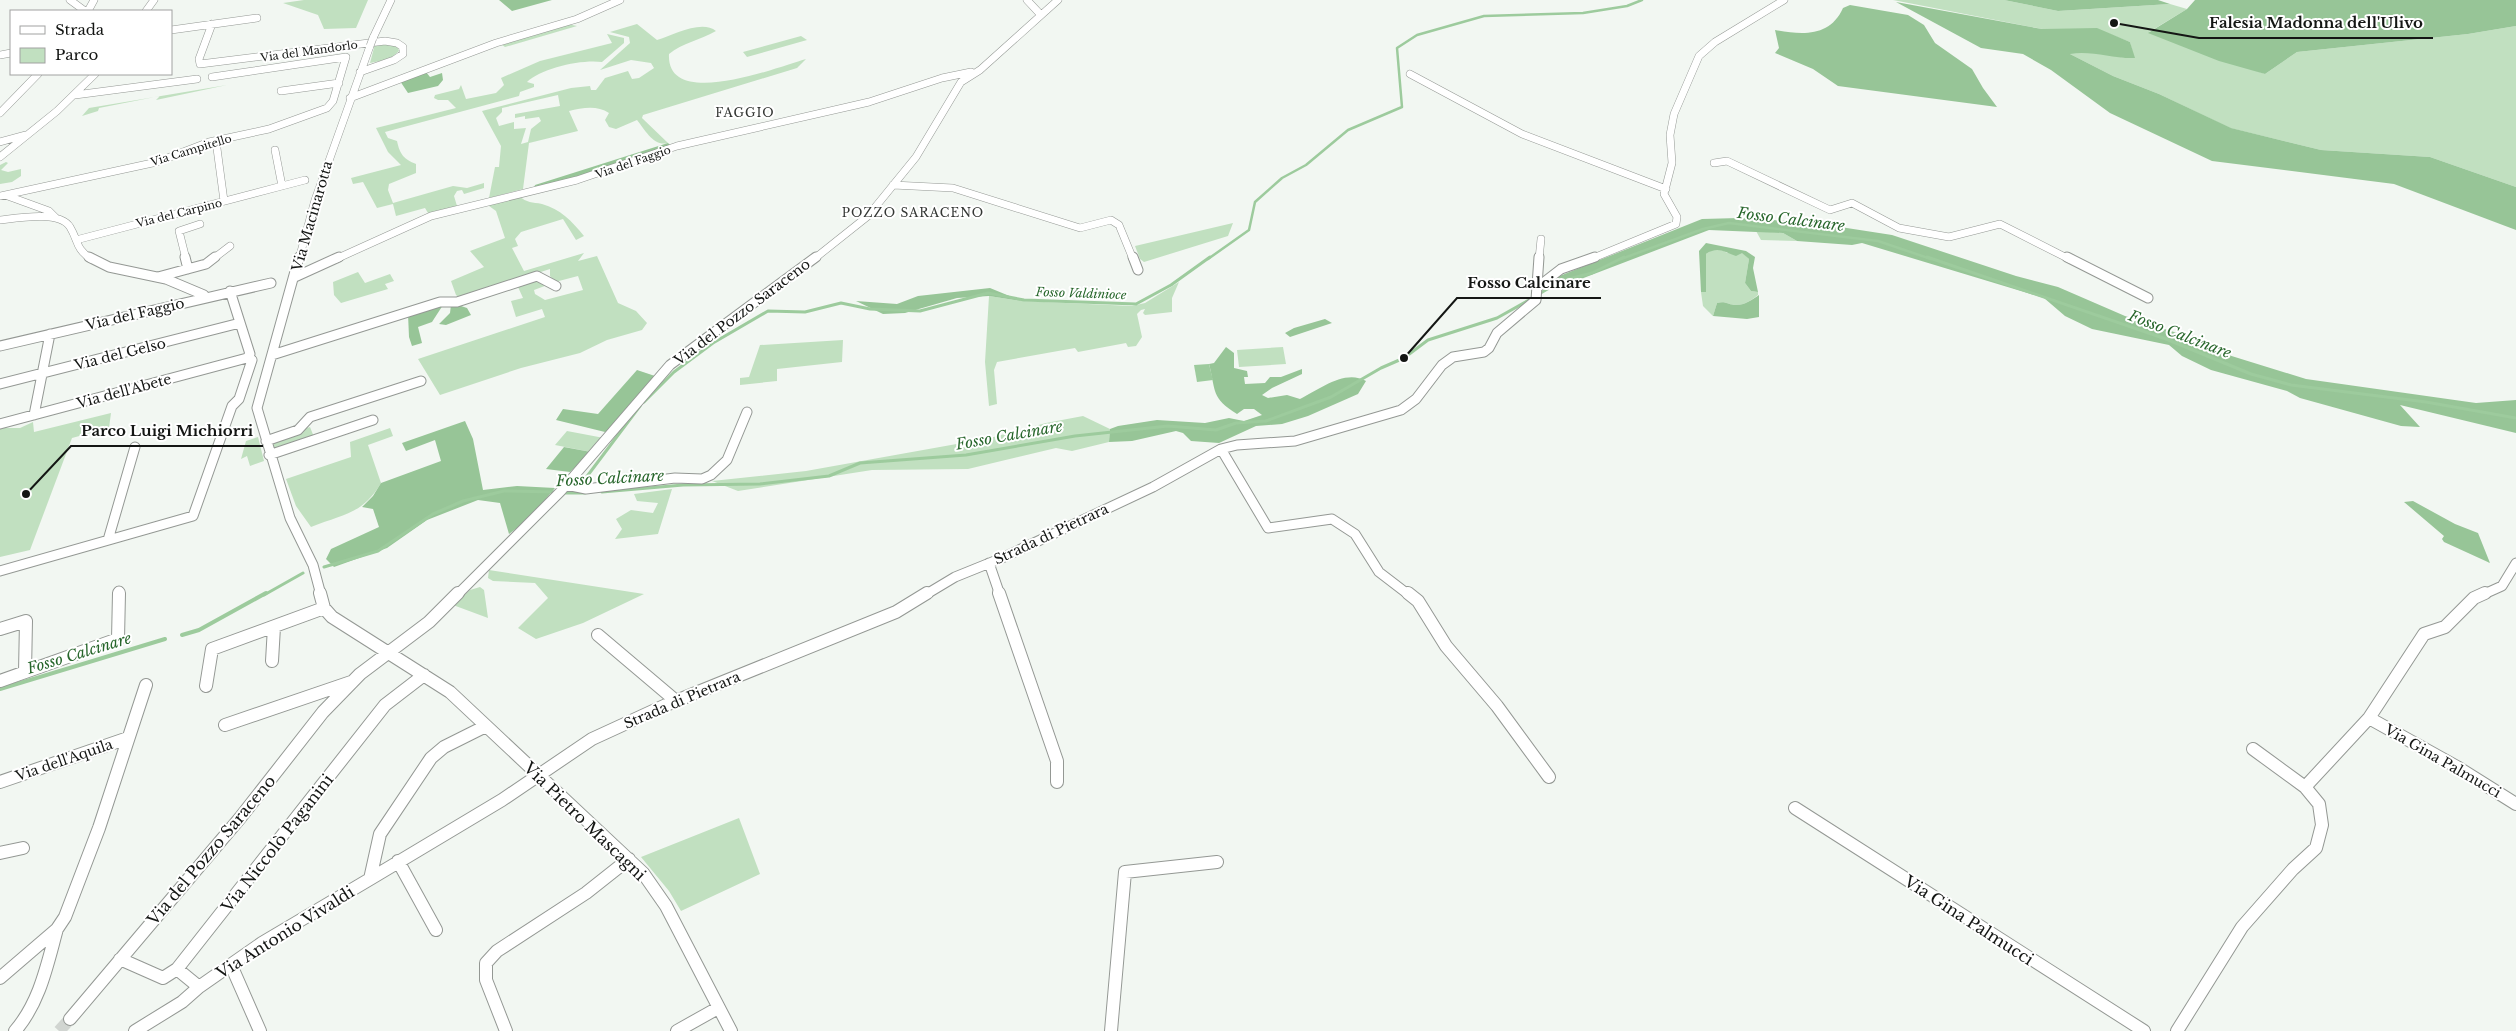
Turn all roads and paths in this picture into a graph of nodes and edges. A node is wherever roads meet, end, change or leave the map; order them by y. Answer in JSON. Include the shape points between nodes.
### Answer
{"nodes":[{"id":1,"x":70,"y":0,"type":"edge"},
{"id":2,"x":391,"y":0,"type":"edge"},
{"id":3,"x":620,"y":0,"type":"edge"},
{"id":4,"x":1028,"y":0,"type":"edge"},
{"id":5,"x":1058,"y":0,"type":"edge"},
{"id":6,"x":1784,"y":0,"type":"edge"},
{"id":7,"x":85,"y":10,"type":"edge"},
{"id":8,"x":1041,"y":15,"type":"junction"},
{"id":9,"x":257,"y":18,"type":"dead end"},
{"id":10,"x":212,"y":24,"type":"junction"},
{"id":11,"x":172,"y":30,"type":"edge"},
{"id":12,"x":980,"y":70,"type":"junction"},
{"id":13,"x":360,"y":72,"type":"junction"},
{"id":14,"x":1410,"y":74,"type":"dead end"},
{"id":15,"x":37,"y":75,"type":"edge"},
{"id":16,"x":94,"y":75,"type":"edge"},
{"id":17,"x":212,"y":77,"type":"dead end"},
{"id":18,"x":196,"y":79,"type":"dead end"},
{"id":19,"x":339,"y":83,"type":"junction"},
{"id":20,"x":281,"y":91,"type":"dead end"},
{"id":21,"x":75,"y":94,"type":"junction"},
{"id":22,"x":350,"y":98,"type":"junction"},
{"id":23,"x":1469,"y":112,"type":"dead end"},
{"id":24,"x":0,"y":113,"type":"edge"},
{"id":25,"x":29,"y":134,"type":"junction"},
{"id":26,"x":216,"y":141,"type":"junction"},
{"id":27,"x":0,"y":144,"type":"edge"},
{"id":28,"x":275,"y":150,"type":"dead end"},
{"id":29,"x":8,"y":152,"type":"junction"},
{"id":30,"x":0,"y":158,"type":"edge"},
{"id":31,"x":1714,"y":163,"type":"dead end"},
{"id":32,"x":305,"y":180,"type":"dead end"},
{"id":33,"x":893,"y":185,"type":"junction"},
{"id":34,"x":282,"y":186,"type":"junction"},
{"id":35,"x":1665,"y":192,"type":"junction"},
{"id":36,"x":2,"y":196,"type":"edge"},
{"id":37,"x":224,"y":201,"type":"junction"},
{"id":38,"x":56,"y":218,"type":"junction"},
{"id":39,"x":0,"y":220,"type":"edge"},
{"id":40,"x":200,"y":224,"type":"dead end"},
{"id":41,"x":1541,"y":239,"type":"dead end"},
{"id":42,"x":76,"y":240,"type":"junction"},
{"id":43,"x":230,"y":246,"type":"dead end"},
{"id":44,"x":188,"y":270,"type":"junction"},
{"id":45,"x":1138,"y":270,"type":"dead end"},
{"id":46,"x":157,"y":277,"type":"junction"},
{"id":47,"x":295,"y":278,"type":"junction"},
{"id":48,"x":270,"y":283,"type":"dead end"},
{"id":49,"x":556,"y":286,"type":"dead end"},
{"id":50,"x":1539,"y":286,"type":"junction"},
{"id":51,"x":230,"y":291,"type":"junction"},
{"id":52,"x":210,"y":296,"type":"junction"},
{"id":53,"x":2148,"y":298,"type":"dead end"},
{"id":54,"x":240,"y":323,"type":"junction"},
{"id":55,"x":50,"y":334,"type":"junction"},
{"id":56,"x":0,"y":346,"type":"edge"},
{"id":57,"x":272,"y":355,"type":"junction"},
{"id":58,"x":248,"y":358,"type":"junction"},
{"id":59,"x":43,"y":374,"type":"junction"},
{"id":60,"x":421,"y":381,"type":"dead end"},
{"id":61,"x":0,"y":384,"type":"edge"},
{"id":62,"x":747,"y":412,"type":"dead end"},
{"id":63,"x":34,"y":415,"type":"junction"},
{"id":64,"x":373,"y":420,"type":"dead end"},
{"id":65,"x":0,"y":424,"type":"edge"},
{"id":66,"x":266,"y":441,"type":"junction"},
{"id":67,"x":135,"y":447,"type":"dead end"},
{"id":68,"x":1221,"y":449,"type":"junction"},
{"id":69,"x":270,"y":455,"type":"junction"},
{"id":70,"x":566,"y":485,"type":"junction"},
{"id":71,"x":108,"y":540,"type":"junction"},
{"id":72,"x":989,"y":563,"type":"junction"},
{"id":73,"x":2516,"y":563,"type":"edge"},
{"id":74,"x":0,"y":571,"type":"edge"},
{"id":75,"x":119,"y":591,"type":"dead end"},
{"id":76,"x":324,"y":608,"type":"junction"},
{"id":77,"x":274,"y":627,"type":"junction"},
{"id":78,"x":0,"y":629,"type":"edge"},
{"id":79,"x":598,"y":635,"type":"dead end"},
{"id":80,"x":391,"y":652,"type":"junction"},
{"id":81,"x":272,"y":662,"type":"dead end"},
{"id":82,"x":26,"y":672,"type":"junction"},
{"id":83,"x":424,"y":675,"type":"junction"},
{"id":84,"x":0,"y":681,"type":"edge"},
{"id":85,"x":352,"y":682,"type":"junction"},
{"id":86,"x":146,"y":685,"type":"dead end"},
{"id":87,"x":206,"y":686,"type":"dead end"},
{"id":88,"x":676,"y":701,"type":"junction"},
{"id":89,"x":2369,"y":718,"type":"junction"},
{"id":90,"x":225,"y":725,"type":"dead end"},
{"id":91,"x":486,"y":726,"type":"junction"},
{"id":92,"x":128,"y":738,"type":"junction"},
{"id":93,"x":2253,"y":748,"type":"dead end"},
{"id":94,"x":537,"y":776,"type":"junction"},
{"id":95,"x":1549,"y":777,"type":"dead end"},
{"id":96,"x":0,"y":782,"type":"edge"},
{"id":97,"x":1057,"y":782,"type":"dead end"},
{"id":98,"x":2306,"y":787,"type":"junction"},
{"id":99,"x":2516,"y":804,"type":"edge"},
{"id":100,"x":1795,"y":808,"type":"dead end"},
{"id":101,"x":23,"y":848,"type":"dead end"},
{"id":102,"x":0,"y":853,"type":"edge"},
{"id":103,"x":629,"y":859,"type":"junction"},
{"id":104,"x":398,"y":861,"type":"junction"},
{"id":105,"x":1218,"y":862,"type":"dead end"},
{"id":106,"x":370,"y":878,"type":"junction"},
{"id":107,"x":57,"y":930,"type":"junction"},
{"id":108,"x":436,"y":930,"type":"dead end"},
{"id":109,"x":120,"y":960,"type":"junction"},
{"id":110,"x":231,"y":965,"type":"junction"},
{"id":111,"x":177,"y":969,"type":"junction"},
{"id":112,"x":0,"y":978,"type":"edge"},
{"id":113,"x":199,"y":987,"type":"junction"},
{"id":114,"x":718,"y":1008,"type":"junction"},
{"id":115,"x":70,"y":1019,"type":"tunnel mouth"},
{"id":116,"x":15,"y":1031,"type":"edge"},
{"id":117,"x":135,"y":1031,"type":"edge"},
{"id":118,"x":260,"y":1031,"type":"edge"},
{"id":119,"x":506,"y":1031,"type":"edge"},
{"id":120,"x":677,"y":1031,"type":"edge"},
{"id":121,"x":731,"y":1031,"type":"edge"},
{"id":122,"x":1111,"y":1031,"type":"edge"},
{"id":123,"x":2144,"y":1031,"type":"edge"},
{"id":124,"x":2177,"y":1031,"type":"edge"}],
"edges":[{"from":1,"to":7,"type":"street"},
{"from":2,"to":13,"type":"street","name":"Via Macinarotta","bridge":true},
{"from":3,"to":22,"type":"street","via":[[577,19],[496,43]]},
{"from":4,"to":8,"type":"street"},
{"from":5,"to":8,"type":"street","name":"Via del Pozzo Saraceno"},
{"from":6,"to":35,"type":"street","via":[[1715,42],[1699,56],[1674,114],[1670,135],[1672,163]]},
{"from":8,"to":12,"type":"street","name":"Via del Pozzo Saraceno"},
{"from":9,"to":10,"type":"street"},
{"from":10,"to":11,"type":"street"},
{"from":10,"to":13,"type":"street","name":"Via del Mandorlo","via":[[200,64],[384,41],[403,47],[403,54],[394,60]]},
{"from":12,"to":33,"type":"street","name":"Via del Pozzo Saraceno","via":[[960,82],[916,157]]},
{"from":12,"to":47,"type":"street","name":"Via del Faggio","via":[[942,78],[868,102],[677,146],[577,180],[431,216]]},
{"from":13,"to":22,"type":"street","name":"Via Macinarotta"},
{"from":14,"to":35,"type":"street","via":[[1522,134]]},
{"from":15,"to":24,"type":"street"},
{"from":16,"to":21,"type":"street"},
{"from":17,"to":19,"type":"street","name":"Via Campitello","via":[[346,57]]},
{"from":18,"to":21,"type":"street"},
{"from":19,"to":20,"type":"street"},
{"from":19,"to":26,"type":"street","name":"Via Campitello","via":[[334,101],[327,108],[269,128]]},
{"from":21,"to":25,"type":"street"},
{"from":22,"to":47,"type":"street","name":"Via Macinarotta","via":[[315,200]]},
{"from":23,"to":35,"type":"street","via":[[1549,151]]},
{"from":25,"to":27,"type":"street"},
{"from":25,"to":29,"type":"street"},
{"from":26,"to":36,"type":"street","name":"Via Campitello","via":[[157,162]]},
{"from":26,"to":37,"type":"street"},
{"from":27,"to":29,"type":"street"},
{"from":28,"to":34,"type":"street"},
{"from":29,"to":30,"type":"street"},
{"from":31,"to":53,"type":"street","via":[[1727,161],[1830,210],[1852,203],[1899,228],[1949,237],[2000,224]]},
{"from":32,"to":34,"type":"street","name":"Via del Carpino"},
{"from":33,"to":45,"type":"street","via":[[953,188],[1080,228],[1110,220],[1119,225]]},
{"from":33,"to":70,"type":"street","name":"Via del Pozzo Saraceno","via":[[868,216],[670,365]]},
{"from":34,"to":37,"type":"street","name":"Via del Carpino"},
{"from":35,"to":50,"type":"street","name":"Strada di Pietrara","via":[[1677,217],[1676,224],[1561,269]]},
{"from":36,"to":38,"type":"street","via":[[49,211]]},
{"from":37,"to":42,"type":"street","name":"Via del Carpino"},
{"from":38,"to":39,"type":"street","via":[[21,216]]},
{"from":38,"to":42,"type":"street","via":[[67,223]]},
{"from":40,"to":44,"type":"street","via":[[179,231]]},
{"from":41,"to":50,"type":"street"},
{"from":42,"to":46,"type":"street","via":[[79,250],[94,261],[121,271]]},
{"from":43,"to":44,"type":"street","via":[[206,264]]},
{"from":44,"to":46,"type":"street"},
{"from":46,"to":52,"type":"street","via":[[194,294]]},
{"from":47,"to":57,"type":"street","name":"Via Macinarotta"},
{"from":48,"to":51,"type":"street","name":"Via del Faggio"},
{"from":49,"to":57,"type":"street","via":[[537,276],[457,302],[440,302]]},
{"from":50,"to":68,"type":"street","name":"Strada di Pietrara","via":[[1536,300],[1497,333],[1489,348],[1478,354],[1453,357],[1442,365],[1416,400],[1401,410],[1294,441]]},
{"from":51,"to":52,"type":"street","name":"Via del Faggio"},
{"from":51,"to":54,"type":"street"},
{"from":52,"to":55,"type":"street","name":"Via del Faggio"},
{"from":54,"to":58,"type":"street","via":[[250,354]]},
{"from":54,"to":59,"type":"street","name":"Via del Gelso"},
{"from":55,"to":56,"type":"street","name":"Via del Faggio"},
{"from":55,"to":59,"type":"street"},
{"from":57,"to":66,"type":"street","name":"Via Macinarotta","via":[[256,408]]},
{"from":58,"to":63,"type":"street","name":"Via dell'Abete"},
{"from":58,"to":71,"type":"street","via":[[252,360],[239,399],[232,406],[193,516]]},
{"from":59,"to":61,"type":"street","name":"Via del Gelso"},
{"from":59,"to":63,"type":"street"},
{"from":60,"to":66,"type":"street","via":[[310,417],[298,430]]},
{"from":62,"to":70,"type":"street","via":[[727,460],[702,479],[675,478],[586,489]]},
{"from":63,"to":65,"type":"street","name":"Via dell'Abete"},
{"from":64,"to":69,"type":"street"},
{"from":66,"to":69,"type":"street","name":"Via Macinarotta"},
{"from":67,"to":71,"type":"street"},
{"from":68,"to":72,"type":"street","name":"Strada di Pietrara","via":[[1153,487]]},
{"from":68,"to":95,"type":"street","via":[[1268,528],[1332,519],[1355,534],[1379,572],[1418,601],[1446,646],[1497,706]]},
{"from":69,"to":76,"type":"street","name":"Via Macinarotta","via":[[290,518],[312,565]]},
{"from":70,"to":80,"type":"street","name":"Via del Pozzo Saraceno","via":[[429,622]]},
{"from":71,"to":74,"type":"street"},
{"from":72,"to":88,"type":"street","name":"Strada di Pietrara","via":[[955,577],[896,612]]},
{"from":72,"to":97,"type":"street","via":[[1057,761]]},
{"from":73,"to":89,"type":"street","name":"Via Gina Palmucci","via":[[2502,586],[2474,598],[2445,627],[2424,634]]},
{"from":75,"to":82,"type":"street","via":[[118,638]]},
{"from":76,"to":77,"type":"street"},
{"from":76,"to":80,"type":"street","via":[[338,622]]},
{"from":77,"to":81,"type":"street"},
{"from":77,"to":87,"type":"street","via":[[212,649]]},
{"from":78,"to":82,"type":"street","via":[[26,621]]},
{"from":79,"to":88,"type":"street"},
{"from":80,"to":83,"type":"street","name":"Via Pietro Mascagni"},
{"from":80,"to":85,"type":"street","name":"Via del Pozzo Saraceno"},
{"from":82,"to":84,"type":"street"},
{"from":83,"to":91,"type":"street","name":"Via Pietro Mascagni","via":[[450,692]]},
{"from":83,"to":111,"type":"street","name":"Via Niccolò Paganini","via":[[385,705]]},
{"from":85,"to":90,"type":"street","name":"Via del Pozzo Saraceno"},
{"from":85,"to":109,"type":"street","name":"Via del Pozzo Saraceno","via":[[323,712],[240,818]]},
{"from":86,"to":92,"type":"street"},
{"from":88,"to":94,"type":"street","name":"Strada di Pietrara","via":[[592,739]]},
{"from":89,"to":98,"type":"street","name":"Via Gina Palmucci"},
{"from":89,"to":99,"type":"street","name":"Via Gina Palmucci"},
{"from":91,"to":94,"type":"street","name":"Via Pietro Mascagni"},
{"from":91,"to":106,"type":"street","name":"Via Antonio Vivaldi","via":[[444,747],[431,758],[380,834]]},
{"from":92,"to":96,"type":"street","name":"Via dell'Aquila"},
{"from":92,"to":107,"type":"street","via":[[99,828]]},
{"from":93,"to":98,"type":"street"},
{"from":94,"to":103,"type":"street","name":"Via Pietro Mascagni"},
{"from":94,"to":104,"type":"street","name":"Via Antonio Vivaldi"},
{"from":98,"to":124,"type":"street","via":[[2319,804],[2322,825],[2316,848],[2242,927]]},
{"from":100,"to":123,"type":"street","name":"Via Gina Palmucci"},
{"from":101,"to":102,"type":"street"},
{"from":103,"to":114,"type":"street","name":"Via Pietro Mascagni","via":[[666,906]]},
{"from":103,"to":119,"type":"street","via":[[586,893],[497,951],[486,963],[486,980]]},
{"from":104,"to":106,"type":"street","name":"Via Antonio Vivaldi"},
{"from":104,"to":108,"type":"street"},
{"from":105,"to":122,"type":"street","via":[[1125,872]]},
{"from":106,"to":110,"type":"street","name":"Via Antonio Vivaldi"},
{"from":107,"to":112,"type":"street"},
{"from":107,"to":116,"type":"street","via":[[35,1002],[28,1018]]},
{"from":109,"to":111,"type":"street","via":[[163,978]]},
{"from":109,"to":115,"type":"street","name":"Via del Pozzo Saraceno"},
{"from":110,"to":113,"type":"street","name":"Via Antonio Vivaldi"},
{"from":110,"to":118,"type":"street"},
{"from":111,"to":113,"type":"street"},
{"from":113,"to":117,"type":"street","name":"Via Antonio Vivaldi","via":[[182,1002]]},
{"from":114,"to":120,"type":"street"},
{"from":114,"to":121,"type":"street","name":"Via Pietro Mascagni"}]}
